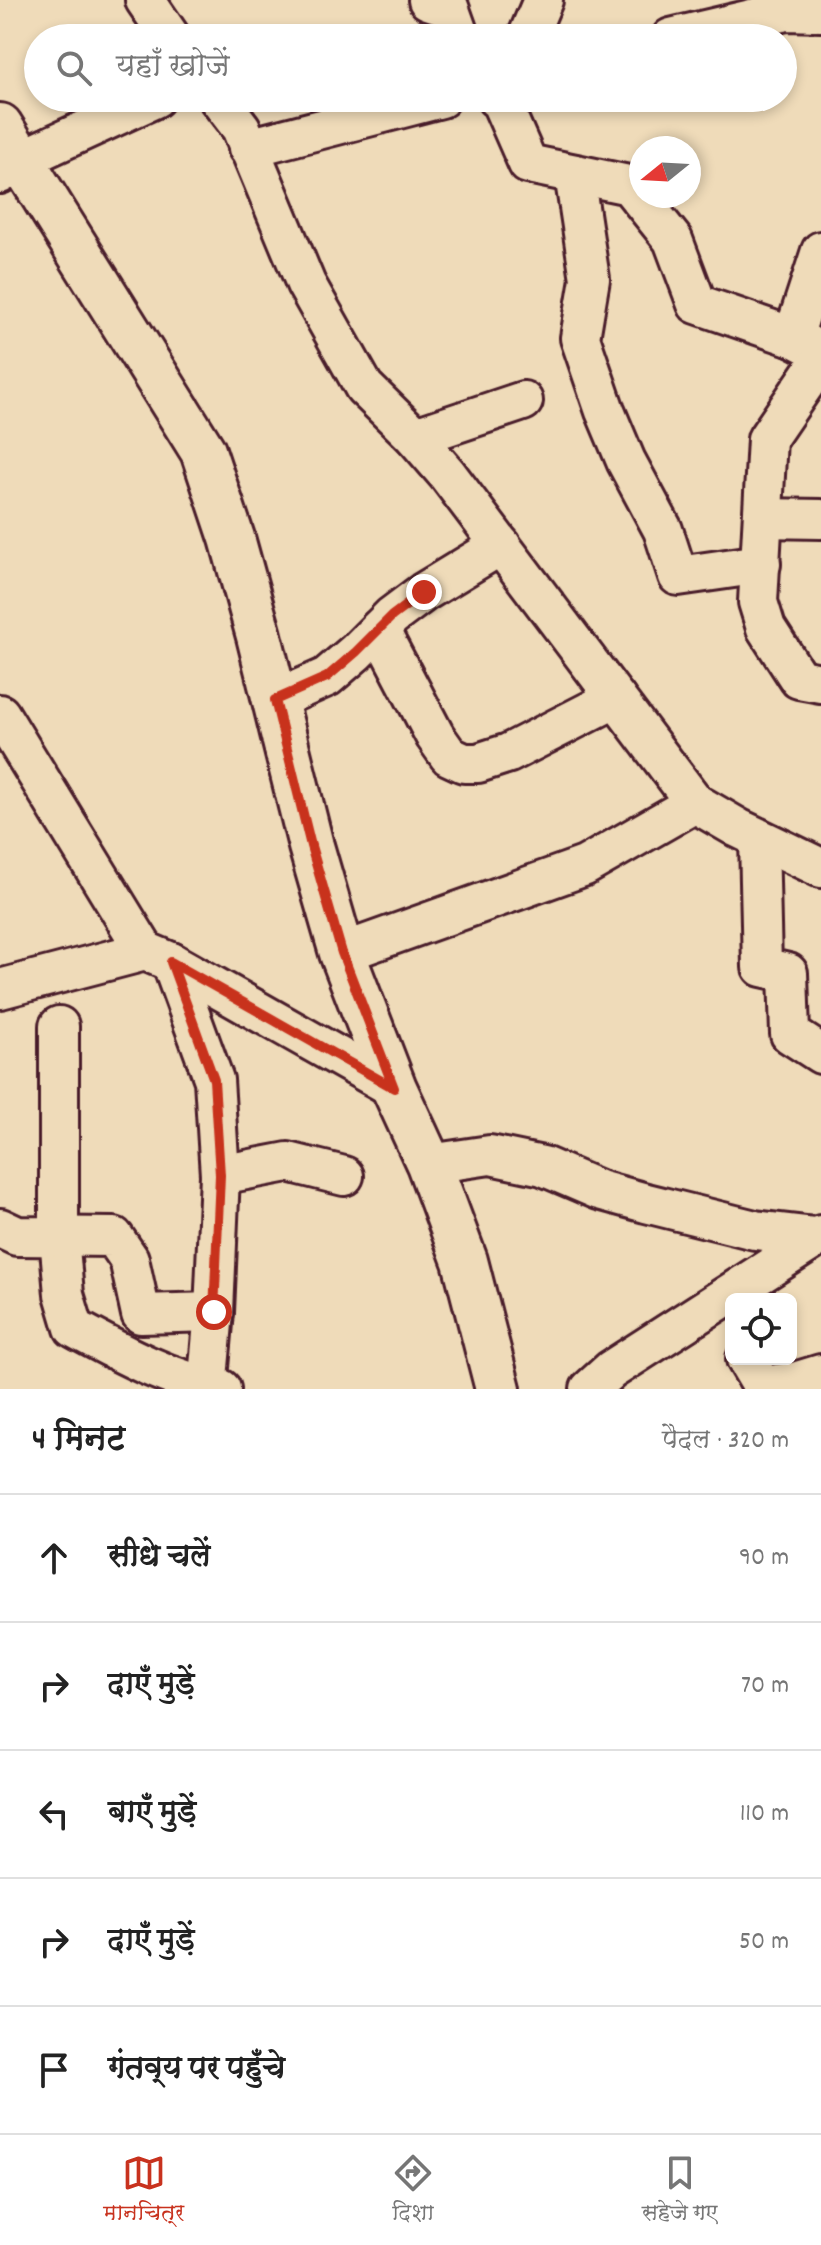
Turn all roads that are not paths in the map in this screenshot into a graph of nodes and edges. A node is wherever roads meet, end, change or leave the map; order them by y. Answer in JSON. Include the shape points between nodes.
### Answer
{"nodes":[{"id":1,"x":145,"y":0,"type":"edge"},
{"id":2,"x":428,"y":0,"type":"edge"},
{"id":3,"x":543,"y":0,"type":"edge"},
{"id":4,"x":821,"y":12,"type":"edge"},
{"id":5,"x":161,"y":24,"type":"edge"},
{"id":6,"x":455,"y":24,"type":"edge"},
{"id":7,"x":533,"y":24,"type":"edge"},
{"id":8,"x":731,"y":24,"type":"edge"},
{"id":9,"x":117,"y":112,"type":"edge"},
{"id":10,"x":229,"y":112,"type":"edge"},
{"id":11,"x":387,"y":112,"type":"edge"},
{"id":12,"x":505,"y":112,"type":"edge"},
{"id":13,"x":248,"y":148,"type":"junction"},
{"id":14,"x":7,"y":153,"type":"edge"},
{"id":15,"x":574,"y":174,"type":"junction"},
{"id":16,"x":821,"y":251,"type":"edge"},
{"id":17,"x":812,"y":349,"type":"edge"},
{"id":18,"x":523,"y":401,"type":"dead end"},
{"id":19,"x":415,"y":437,"type":"junction"},
{"id":20,"x":763,"y":518,"type":"junction"},
{"id":21,"x":821,"y":519,"type":"edge"},
{"id":22,"x":501,"y":545,"type":"junction"},
{"id":23,"x":761,"y":564,"type":"junction"},
{"id":24,"x":379,"y":629,"type":"junction"},
{"id":25,"x":821,"y":683,"type":"edge"},
{"id":26,"x":616,"y":698,"type":"junction"},
{"id":27,"x":275,"y":700,"type":"junction"},
{"id":28,"x":0,"y":714,"type":"edge"},
{"id":29,"x":695,"y":803,"type":"junction"},
{"id":30,"x":759,"y":839,"type":"junction"},
{"id":31,"x":821,"y":868,"type":"edge"},
{"id":32,"x":342,"y":953,"type":"junction"},
{"id":33,"x":158,"y":957,"type":"junction"},
{"id":34,"x":0,"y":989,"type":"edge"},
{"id":35,"x":59,"y":1026,"type":"dead end"},
{"id":36,"x":821,"y":1054,"type":"edge"},
{"id":37,"x":394,"y":1088,"type":"junction"},
{"id":38,"x":429,"y":1164,"type":"junction"},
{"id":39,"x":220,"y":1175,"type":"junction"},
{"id":40,"x":344,"y":1176,"type":"dead end"},
{"id":41,"x":0,"y":1228,"type":"edge"},
{"id":42,"x":59,"y":1236,"type":"junction"},
{"id":43,"x":818,"y":1236,"type":"edge"},
{"id":44,"x":214,"y":1312,"type":"junction"},
{"id":45,"x":724,"y":1314,"type":"edge"},
{"id":46,"x":750,"y":1365,"type":"edge"},
{"id":47,"x":821,"y":1374,"type":"edge"},
{"id":48,"x":607,"y":1383,"type":"edge"},
{"id":49,"x":212,"y":1388,"type":"edge"},
{"id":50,"x":498,"y":1389,"type":"edge"}],
"edges":[{"from":1,"to":5,"type":"street"},
{"from":2,"to":6,"type":"street","via":[[449,7]]},
{"from":3,"to":7,"type":"street"},
{"from":4,"to":8,"type":"street","via":[[786,11]]},
{"from":9,"to":14,"type":"street"},
{"from":10,"to":13,"type":"street"},
{"from":11,"to":13,"type":"street"},
{"from":12,"to":15,"type":"street","via":[[528,164]]},
{"from":13,"to":19,"type":"street","via":[[306,284],[356,374]]},
{"from":14,"to":27,"type":"main road","via":[[203,451]]},
{"from":15,"to":17,"type":"street","via":[[629,185],[673,240],[697,304]]},
{"from":15,"to":23,"type":"street","via":[[590,279],[580,338],[605,411],[663,530],[678,576]]},
{"from":16,"to":17,"type":"street"},
{"from":17,"to":20,"type":"street","via":[[767,439]]},
{"from":18,"to":19,"type":"street"},
{"from":19,"to":22,"type":"street"},
{"from":20,"to":21,"type":"street"},
{"from":20,"to":23,"type":"street"},
{"from":22,"to":24,"type":"street","via":[[424,592]]},
{"from":22,"to":26,"type":"street"},
{"from":23,"to":25,"type":"street","via":[[758,602],[766,628],[799,679]]},
{"from":24,"to":26,"type":"street","via":[[435,736],[449,756],[464,763],[509,753]]},
{"from":24,"to":27,"type":"street","via":[[327,677]]},
{"from":26,"to":29,"type":"street"},
{"from":27,"to":32,"type":"main road"},
{"from":28,"to":33,"type":"street"},
{"from":29,"to":30,"type":"street"},
{"from":29,"to":32,"type":"street","via":[[585,866]]},
{"from":30,"to":31,"type":"street"},
{"from":30,"to":36,"type":"street","via":[[762,967],[788,973],[790,1034]]},
{"from":32,"to":37,"type":"main road"},
{"from":33,"to":34,"type":"street"},
{"from":33,"to":37,"type":"street"},
{"from":33,"to":39,"type":"street","via":[[214,1080]]},
{"from":35,"to":42,"type":"street"},
{"from":37,"to":38,"type":"main road"},
{"from":38,"to":43,"type":"street","via":[[490,1155],[755,1230]]},
{"from":38,"to":50,"type":"main road","via":[[465,1261]]},
{"from":39,"to":40,"type":"street","via":[[288,1162]]},
{"from":39,"to":44,"type":"street"},
{"from":41,"to":42,"type":"street","via":[[17,1236]]},
{"from":42,"to":44,"type":"street","via":[[114,1237],[129,1259],[141,1314]]},
{"from":42,"to":49,"type":"street","via":[[64,1294],[74,1328],[125,1356]]},
{"from":43,"to":45,"type":"street"},
{"from":44,"to":49,"type":"street"},
{"from":45,"to":48,"type":"street"},
{"from":46,"to":47,"type":"street","via":[[762,1386]]}]}
